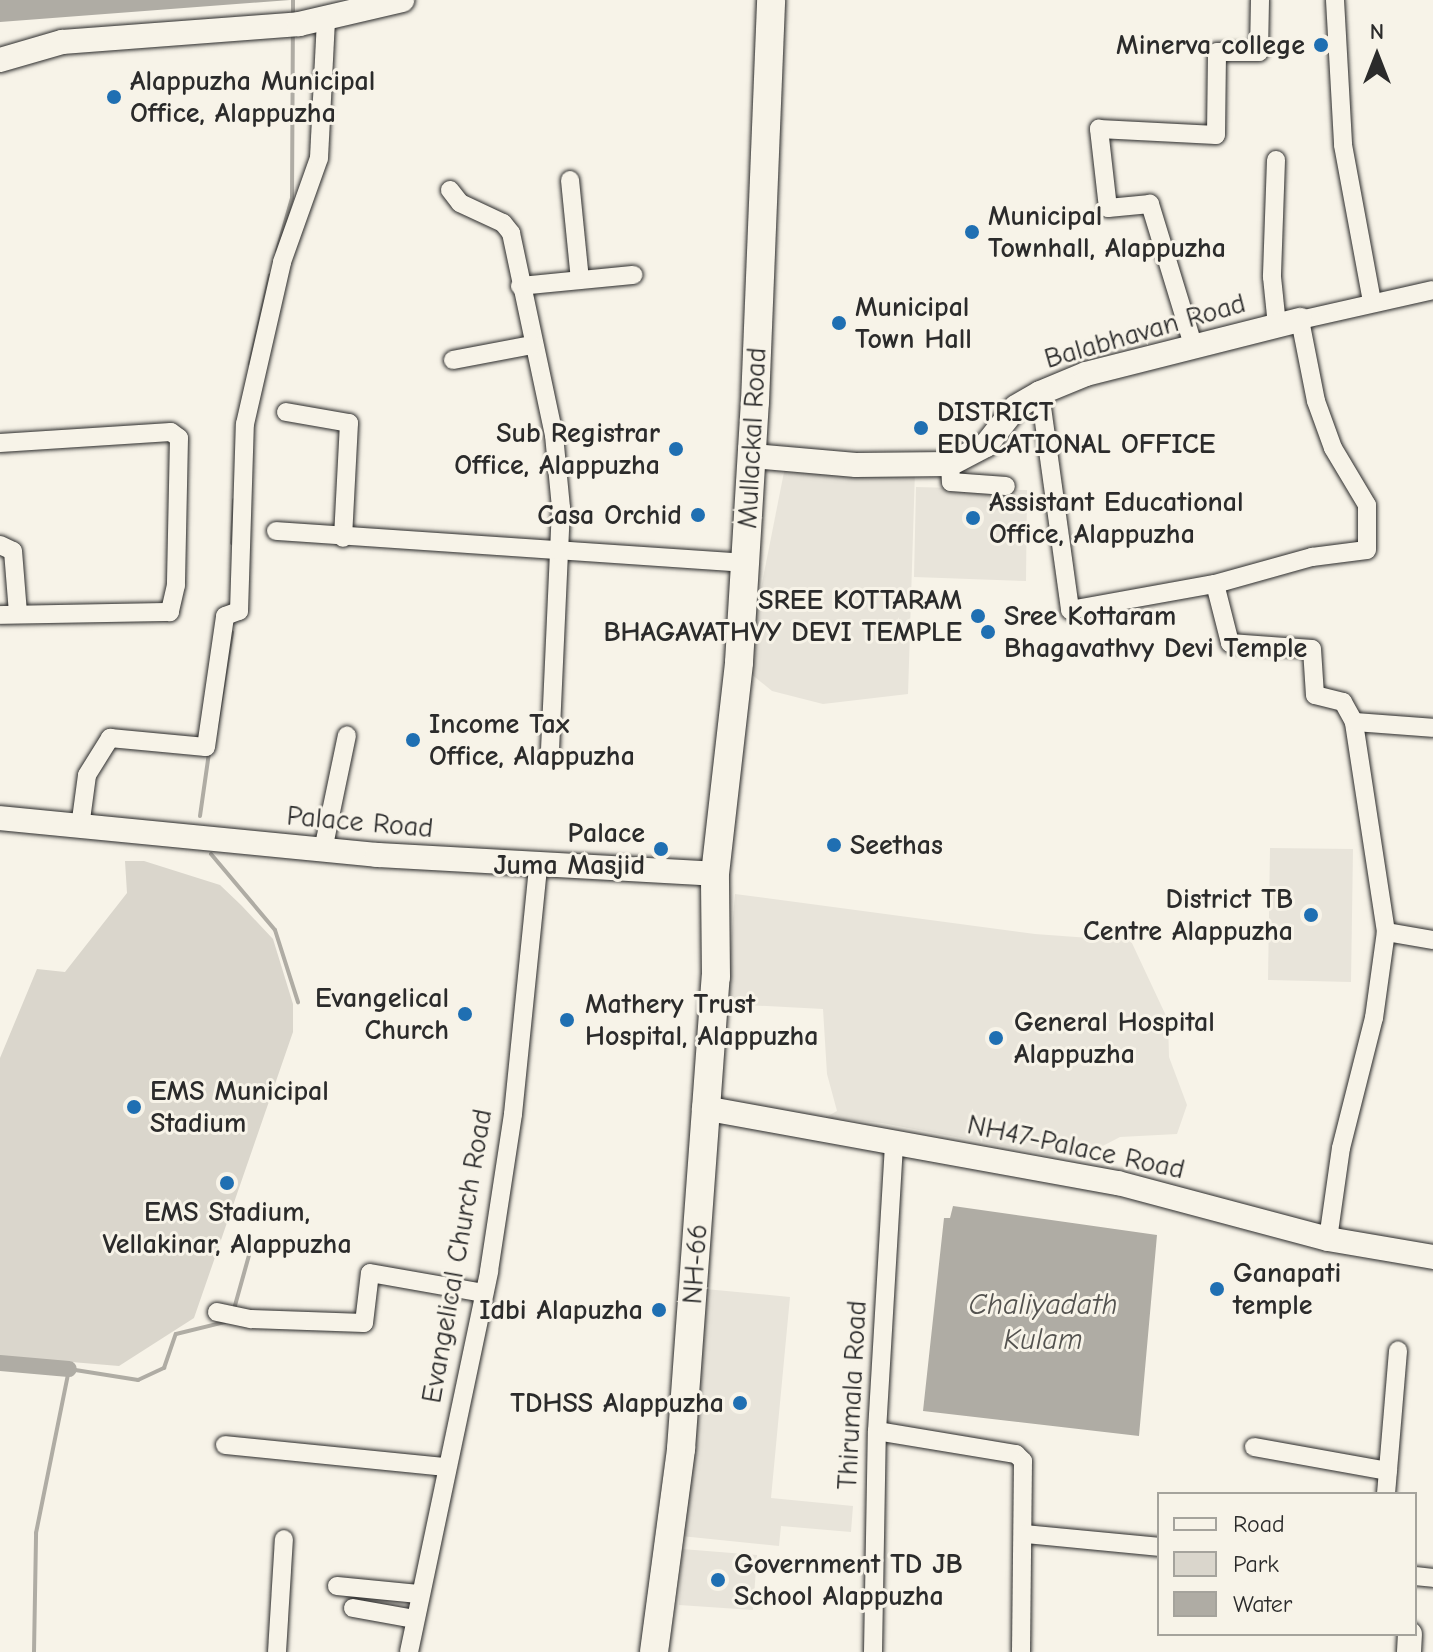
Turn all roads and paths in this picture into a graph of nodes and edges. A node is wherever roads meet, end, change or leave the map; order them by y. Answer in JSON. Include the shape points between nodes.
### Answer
{"nodes":[{"id":1,"x":402,"y":0,"type":"edge"},
{"id":2,"x":771,"y":0,"type":"edge"},
{"id":3,"x":1260,"y":0,"type":"edge"},
{"id":4,"x":1335,"y":0,"type":"edge"},
{"id":5,"x":326,"y":19,"type":"junction"},
{"id":6,"x":0,"y":60,"type":"edge"},
{"id":7,"x":1276,"y":160,"type":"dead end"},
{"id":8,"x":570,"y":180,"type":"dead end"},
{"id":9,"x":450,"y":190,"type":"dead end"},
{"id":10,"x":633,"y":275,"type":"dead end"},
{"id":11,"x":580,"y":280,"type":"junction"},
{"id":12,"x":520,"y":286,"type":"junction"},
{"id":13,"x":1433,"y":290,"type":"edge"},
{"id":14,"x":1372,"y":301,"type":"junction"},
{"id":15,"x":1288,"y":322,"type":"junction"},
{"id":16,"x":532,"y":345,"type":"junction"},
{"id":17,"x":1194,"y":348,"type":"junction"},
{"id":18,"x":453,"y":360,"type":"dead end"},
{"id":19,"x":1040,"y":393,"type":"junction"},
{"id":20,"x":286,"y":412,"type":"dead end"},
{"id":21,"x":0,"y":443,"type":"edge"},
{"id":22,"x":753,"y":456,"type":"junction"},
{"id":23,"x":950,"y":464,"type":"junction"},
{"id":24,"x":1006,"y":486,"type":"dead end"},
{"id":25,"x":276,"y":531,"type":"dead end"},
{"id":26,"x":343,"y":538,"type":"junction"},
{"id":27,"x":0,"y":545,"type":"edge"},
{"id":28,"x":559,"y":550,"type":"junction"},
{"id":29,"x":745,"y":563,"type":"junction"},
{"id":30,"x":1215,"y":584,"type":"junction"},
{"id":31,"x":9,"y":614,"type":"edge"},
{"id":32,"x":1354,"y":722,"type":"junction"},
{"id":33,"x":1433,"y":728,"type":"edge"},
{"id":34,"x":347,"y":735,"type":"dead end"},
{"id":35,"x":550,"y":750,"type":"dead end"},
{"id":36,"x":0,"y":818,"type":"edge"},
{"id":37,"x":80,"y":827,"type":"junction"},
{"id":38,"x":323,"y":850,"type":"junction"},
{"id":39,"x":538,"y":867,"type":"junction"},
{"id":40,"x":715,"y":874,"type":"junction"},
{"id":41,"x":1386,"y":932,"type":"junction"},
{"id":42,"x":1433,"y":940,"type":"edge"},
{"id":43,"x":704,"y":1108,"type":"junction"},
{"id":44,"x":894,"y":1141,"type":"junction"},
{"id":45,"x":1328,"y":1239,"type":"junction"},
{"id":46,"x":1433,"y":1257,"type":"edge"},
{"id":47,"x":484,"y":1293,"type":"junction"},
{"id":48,"x":217,"y":1312,"type":"dead end"},
{"id":49,"x":1398,"y":1350,"type":"dead end"},
{"id":50,"x":877,"y":1431,"type":"junction"},
{"id":51,"x":225,"y":1445,"type":"dead end"},
{"id":52,"x":1254,"y":1447,"type":"dead end"},
{"id":53,"x":445,"y":1467,"type":"junction"},
{"id":54,"x":1388,"y":1471,"type":"junction"},
{"id":55,"x":1386,"y":1492,"type":"edge"},
{"id":56,"x":1025,"y":1534,"type":"junction"},
{"id":57,"x":284,"y":1539,"type":"dead end"},
{"id":58,"x":1157,"y":1547,"type":"edge"},
{"id":59,"x":337,"y":1586,"type":"dead end"},
{"id":60,"x":419,"y":1594,"type":"junction"},
{"id":61,"x":353,"y":1608,"type":"dead end"},
{"id":62,"x":415,"y":1619,"type":"junction"},
{"id":63,"x":277,"y":1652,"type":"edge"},
{"id":64,"x":409,"y":1652,"type":"edge"},
{"id":65,"x":654,"y":1652,"type":"edge"},
{"id":66,"x":873,"y":1652,"type":"edge"},
{"id":67,"x":1021,"y":1652,"type":"edge"}],
"edges":[{"from":1,"to":5,"type":"main road"},
{"from":2,"to":22,"type":"main road","name":"Mullackal Road"},
{"from":3,"to":17,"type":"street","via":[[1259,52],[1217,52],[1216,135],[1099,129],[1108,208],[1150,204]]},
{"from":4,"to":14,"type":"street","via":[[1343,145]]},
{"from":5,"to":6,"type":"main road","via":[[108,36],[62,42]]},
{"from":5,"to":37,"type":"street","via":[[319,158],[282,262],[245,424],[232,614],[206,747],[110,738],[87,775]]},
{"from":7,"to":15,"type":"street","via":[[1272,277]]},
{"from":8,"to":11,"type":"street"},
{"from":9,"to":12,"type":"street","via":[[460,203],[508,227]]},
{"from":10,"to":11,"type":"street"},
{"from":11,"to":12,"type":"street"},
{"from":12,"to":16,"type":"street"},
{"from":13,"to":14,"type":"street","name":"Balabhavan Road"},
{"from":14,"to":15,"type":"street","name":"Balabhavan Road"},
{"from":15,"to":17,"type":"main road","name":"Balabhavan Road"},
{"from":15,"to":30,"type":"street","via":[[1333,448],[1367,505],[1367,550],[1312,557]]},
{"from":16,"to":18,"type":"street"},
{"from":16,"to":28,"type":"street","via":[[554,435]]},
{"from":17,"to":19,"type":"main road","name":"Balabhavan Road","via":[[1086,374]]},
{"from":19,"to":23,"type":"main road","name":"Balabhavan Road","via":[[1016,407],[986,445]]},
{"from":19,"to":30,"type":"street","via":[[1070,610]]},
{"from":20,"to":26,"type":"street","via":[[349,423]]},
{"from":21,"to":31,"type":"street","via":[[171,432],[179,438],[176,585],[170,612]]},
{"from":22,"to":23,"type":"main road","name":"Balabhavan Road","via":[[856,465]]},
{"from":22,"to":29,"type":"main road","name":"Mullackal Road"},
{"from":23,"to":24,"type":"street","via":[[951,482]]},
{"from":25,"to":26,"type":"street"},
{"from":26,"to":28,"type":"street"},
{"from":27,"to":31,"type":"street","via":[[13,551]]},
{"from":28,"to":29,"type":"street"},
{"from":28,"to":35,"type":"street"},
{"from":29,"to":40,"type":"main road","name":"Mullackal Road"},
{"from":30,"to":32,"type":"street","via":[[1230,643],[1312,649],[1315,695],[1343,702]]},
{"from":32,"to":33,"type":"street"},
{"from":32,"to":41,"type":"street"},
{"from":34,"to":38,"type":"street"},
{"from":36,"to":37,"type":"main road","name":"Palace Road"},
{"from":37,"to":38,"type":"main road","name":"Palace Road"},
{"from":38,"to":39,"type":"main road","name":"Palace Road"},
{"from":39,"to":40,"type":"main road","name":"Palace Road"},
{"from":39,"to":47,"type":"street","name":"Evangelical Church Road","via":[[513,1114]]},
{"from":40,"to":43,"type":"main road","name":"NH-66","via":[[716,977]]},
{"from":41,"to":42,"type":"street"},
{"from":41,"to":45,"type":"street","via":[[1374,1018],[1341,1148]]},
{"from":43,"to":44,"type":"main road","name":"NH47-Palace Road"},
{"from":43,"to":65,"type":"main road","name":"NH-66","via":[[681,1449]]},
{"from":44,"to":45,"type":"main road","name":"NH47-Palace Road","via":[[1118,1183]]},
{"from":44,"to":50,"type":"street","name":"Thirumala Road"},
{"from":45,"to":46,"type":"main road","name":"NH47-Palace Road"},
{"from":47,"to":48,"type":"street","via":[[370,1273],[364,1323],[251,1319]]},
{"from":47,"to":53,"type":"street","name":"Evangelical Church Road"},
{"from":49,"to":54,"type":"street"},
{"from":50,"to":56,"type":"street","via":[[1016,1454],[1024,1471]]},
{"from":50,"to":66,"type":"street","name":"Thirumala Road"},
{"from":51,"to":53,"type":"street"},
{"from":52,"to":54,"type":"street"},
{"from":53,"to":60,"type":"street","name":"Evangelical Church Road"},
{"from":54,"to":55,"type":"street"},
{"from":56,"to":58,"type":"street"},
{"from":56,"to":67,"type":"street"},
{"from":57,"to":63,"type":"street"},
{"from":59,"to":60,"type":"street"},
{"from":60,"to":62,"type":"street","name":"Evangelical Church Road"},
{"from":61,"to":62,"type":"street"},
{"from":62,"to":64,"type":"street","name":"Evangelical Church Road"}]}
